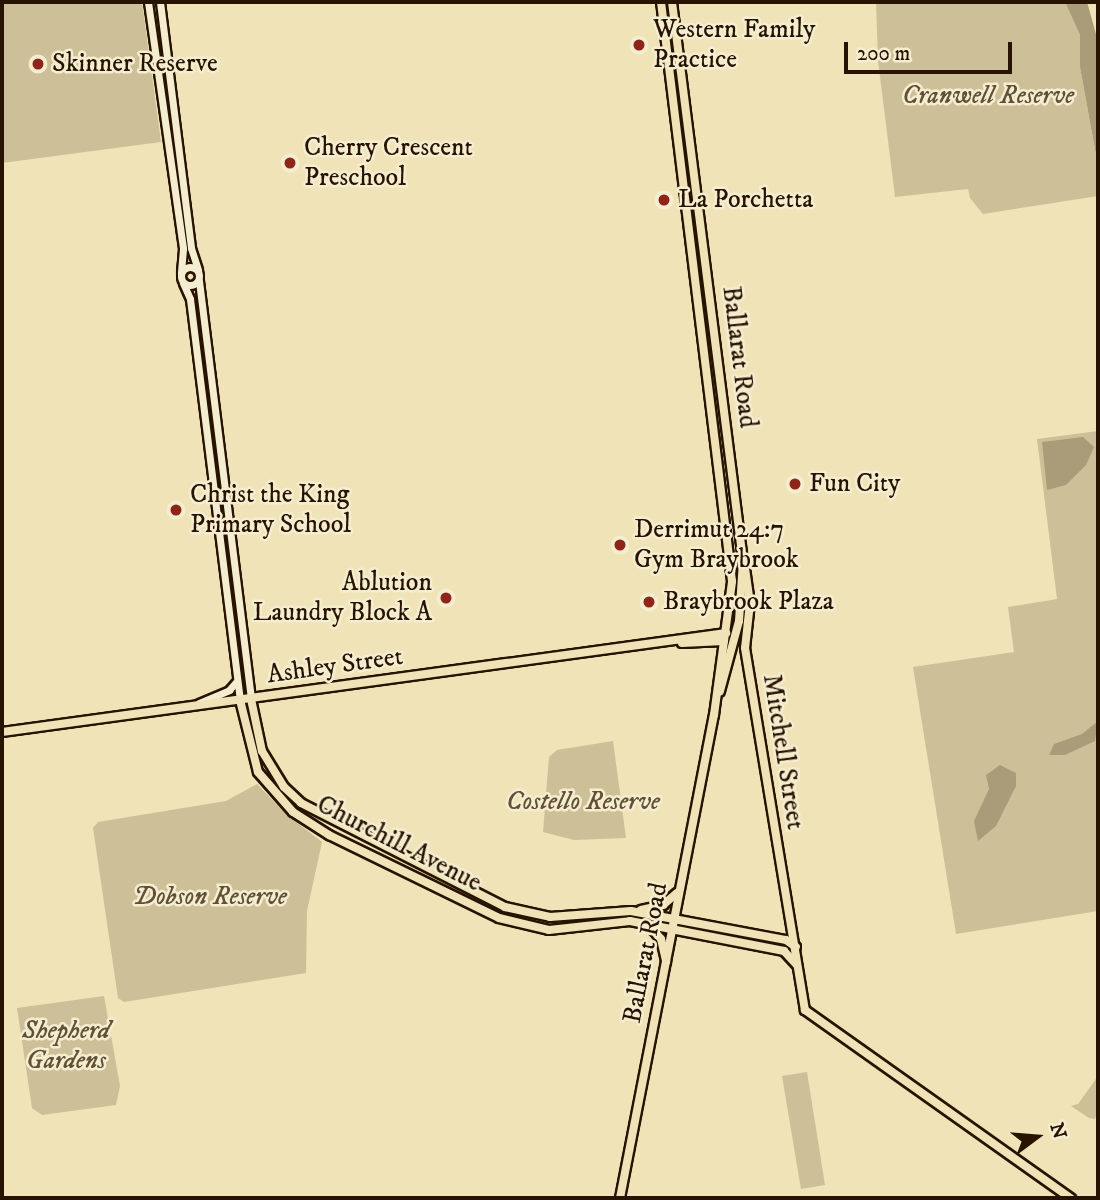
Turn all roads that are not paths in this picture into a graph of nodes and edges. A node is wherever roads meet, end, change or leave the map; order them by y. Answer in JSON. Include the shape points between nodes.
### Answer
{"nodes":[{"id":1,"x":148,"y":2,"type":"edge"},
{"id":2,"x":160,"y":2,"type":"edge"},
{"id":3,"x":660,"y":2,"type":"edge"},
{"id":4,"x":672,"y":2,"type":"edge"},
{"id":5,"x":171,"y":84,"type":"junction"},
{"id":6,"x":160,"y":85,"type":"junction"},
{"id":7,"x":179,"y":146,"type":"junction"},
{"id":8,"x":168,"y":148,"type":"junction"},
{"id":9,"x":198,"y":270,"type":"junction"},
{"id":10,"x":181,"y":273,"type":"junction"},
{"id":11,"x":199,"y":281,"type":"junction"},
{"id":12,"x":183,"y":283,"type":"junction"},
{"id":13,"x":216,"y":424,"type":"junction"},
{"id":14,"x":203,"y":426,"type":"junction"},
{"id":15,"x":218,"y":445,"type":"junction"},
{"id":16,"x":206,"y":447,"type":"junction"},
{"id":17,"x":743,"y":561,"type":"junction"},
{"id":18,"x":234,"y":571,"type":"junction"},
{"id":19,"x":222,"y":574,"type":"junction"},
{"id":20,"x":746,"y":633,"type":"junction"},
{"id":21,"x":736,"y":635,"type":"junction"},
{"id":22,"x":725,"y":637,"type":"junction"},
{"id":23,"x":236,"y":678,"type":"junction"},
{"id":24,"x":251,"y":699,"type":"junction"},
{"id":25,"x":240,"y":701,"type":"junction"},
{"id":26,"x":189,"y":707,"type":"junction"},
{"id":27,"x":714,"y":715,"type":"junction"},
{"id":28,"x":2,"y":732,"type":"edge"},
{"id":29,"x":268,"y":764,"type":"junction"},
{"id":30,"x":258,"y":772,"type":"junction"},
{"id":31,"x":276,"y":776,"type":"junction"},
{"id":32,"x":264,"y":780,"type":"junction"},
{"id":33,"x":312,"y":811,"type":"junction"},
{"id":34,"x":305,"y":821,"type":"junction"},
{"id":35,"x":334,"y":824,"type":"junction"},
{"id":36,"x":329,"y":835,"type":"junction"},
{"id":37,"x":394,"y":853,"type":"junction"},
{"id":38,"x":389,"y":864,"type":"junction"},
{"id":39,"x":453,"y":882,"type":"junction"},
{"id":40,"x":447,"y":892,"type":"junction"},
{"id":41,"x":677,"y":894,"type":"junction"},
{"id":42,"x":505,"y":907,"type":"junction"},
{"id":43,"x":631,"y":911,"type":"junction"},
{"id":44,"x":790,"y":916,"type":"junction"},
{"id":45,"x":540,"y":917,"type":"junction"},
{"id":46,"x":499,"y":918,"type":"junction"},
{"id":47,"x":673,"y":920,"type":"junction"},
{"id":48,"x":647,"y":924,"type":"junction"},
{"id":49,"x":538,"y":929,"type":"junction"},
{"id":50,"x":671,"y":930,"type":"junction"},
{"id":51,"x":786,"y":940,"type":"junction"},
{"id":52,"x":778,"y":950,"type":"junction"},
{"id":53,"x":797,"y":950,"type":"junction"},
{"id":54,"x":666,"y":961,"type":"junction"},
{"id":55,"x":801,"y":988,"type":"junction"},
{"id":56,"x":620,"y":1198,"type":"edge"},
{"id":57,"x":1071,"y":1198,"type":"edge"}],
"edges":[{"from":1,"to":6,"type":"main road"},
{"from":2,"to":5,"type":"main road"},
{"from":3,"to":22,"type":"main road","name":"Ballarat Road","via":[[732,564]]},
{"from":4,"to":17,"type":"main road","name":"Ballarat Road"},
{"from":5,"to":6,"type":"main road"},
{"from":5,"to":7,"type":"main road"},
{"from":6,"to":8,"type":"main road"},
{"from":7,"to":8,"type":"main road"},
{"from":7,"to":9,"type":"main road","via":[[191,248]]},
{"from":8,"to":10,"type":"main road","via":[[183,249]]},
{"from":9,"to":10,"type":"main road","via":[[189,267]]},
{"from":9,"to":11,"type":"main road"},
{"from":10,"to":12,"type":"main road"},
{"from":11,"to":12,"type":"main road","via":[[191,286]]},
{"from":11,"to":13,"type":"main road","name":"Churchill Avenue"},
{"from":12,"to":14,"type":"main road","name":"Churchill Avenue","via":[[190,299]]},
{"from":13,"to":14,"type":"main road"},
{"from":13,"to":15,"type":"main road","name":"Churchill Avenue"},
{"from":14,"to":16,"type":"main road","name":"Churchill Avenue"},
{"from":15,"to":16,"type":"main road"},
{"from":15,"to":18,"type":"main road","name":"Churchill Avenue"},
{"from":16,"to":19,"type":"main road","name":"Churchill Avenue"},
{"from":17,"to":20,"type":"main road","name":"Mitchell Street","via":[[750,600]]},
{"from":17,"to":21,"type":"main road","name":"Ballarat Road"},
{"from":18,"to":19,"type":"main road"},
{"from":18,"to":24,"type":"main road","name":"Churchill Avenue"},
{"from":19,"to":23,"type":"main road","name":"Churchill Avenue"},
{"from":20,"to":21,"type":"main road","name":"Ashley Street"},
{"from":20,"to":44,"type":"main road","name":"Mitchell Street"},
{"from":21,"to":22,"type":"main road","name":"Ashley Street"},
{"from":21,"to":27,"type":"main road","name":"Ballarat Road"},
{"from":22,"to":24,"type":"main road","name":"Ashley Street"},
{"from":22,"to":27,"type":"main road","name":"Ballarat Road"},
{"from":23,"to":25,"type":"main road","name":"Churchill Avenue"},
{"from":23,"to":26,"type":"main road","via":[[230,690]]},
{"from":24,"to":25,"type":"main road","name":"Ashley Street"},
{"from":24,"to":29,"type":"main road","name":"Churchill Avenue","via":[[255,729]]},
{"from":25,"to":26,"type":"main road","name":"Ashley Street"},
{"from":25,"to":30,"type":"main road","name":"Churchill Avenue"},
{"from":26,"to":28,"type":"main road","name":"Ashley Street"},
{"from":27,"to":41,"type":"main road","name":"Ballarat Road"},
{"from":29,"to":30,"type":"main road"},
{"from":29,"to":31,"type":"main road","name":"Churchill Avenue"},
{"from":30,"to":32,"type":"main road","name":"Churchill Avenue"},
{"from":31,"to":32,"type":"main road"},
{"from":31,"to":33,"type":"main road","name":"Churchill Avenue"},
{"from":32,"to":34,"type":"main road","name":"Churchill Avenue"},
{"from":33,"to":34,"type":"main road"},
{"from":33,"to":35,"type":"main road","name":"Churchill Avenue"},
{"from":34,"to":36,"type":"main road","name":"Churchill Avenue"},
{"from":35,"to":36,"type":"main road"},
{"from":35,"to":37,"type":"main road","name":"Churchill Avenue"},
{"from":36,"to":38,"type":"main road","name":"Churchill Avenue"},
{"from":37,"to":38,"type":"main road"},
{"from":37,"to":39,"type":"main road","name":"Churchill Avenue"},
{"from":38,"to":40,"type":"main road","name":"Churchill Avenue"},
{"from":39,"to":40,"type":"main road"},
{"from":39,"to":42,"type":"main road","name":"Churchill Avenue"},
{"from":40,"to":46,"type":"main road","name":"Churchill Avenue"},
{"from":41,"to":43,"type":"main road","via":[[657,908]]},
{"from":41,"to":47,"type":"main road","name":"Ballarat Road"},
{"from":42,"to":45,"type":"main road","name":"Churchill Avenue"},
{"from":42,"to":46,"type":"main road"},
{"from":43,"to":45,"type":"main road","name":"Churchill Avenue"},
{"from":43,"to":47,"type":"main road","name":"Churchill Avenue"},
{"from":44,"to":51,"type":"main road"},
{"from":44,"to":53,"type":"main road","name":"Mitchell Street"},
{"from":45,"to":49,"type":"main road"},
{"from":46,"to":49,"type":"main road","name":"Churchill Avenue"},
{"from":47,"to":50,"type":"main road","name":"Ballarat Road"},
{"from":47,"to":51,"type":"main road","name":"Churchill Avenue"},
{"from":48,"to":49,"type":"main road","name":"Churchill Avenue","via":[[624,921]]},
{"from":48,"to":50,"type":"main road","name":"Churchill Avenue"},
{"from":48,"to":54,"type":"main road","via":[[660,939]]},
{"from":50,"to":52,"type":"main road","name":"Churchill Avenue"},
{"from":50,"to":54,"type":"main road","name":"Ballarat Road"},
{"from":51,"to":52,"type":"main road"},
{"from":51,"to":53,"type":"main road"},
{"from":52,"to":55,"type":"main road","name":"Mitchell Street","via":[[793,957]]},
{"from":53,"to":55,"type":"main road","name":"Mitchell Street"},
{"from":54,"to":56,"type":"main road","name":"Ballarat Road"},
{"from":55,"to":57,"type":"main road","name":"Mitchell Street","via":[[804,1010]]}]}
